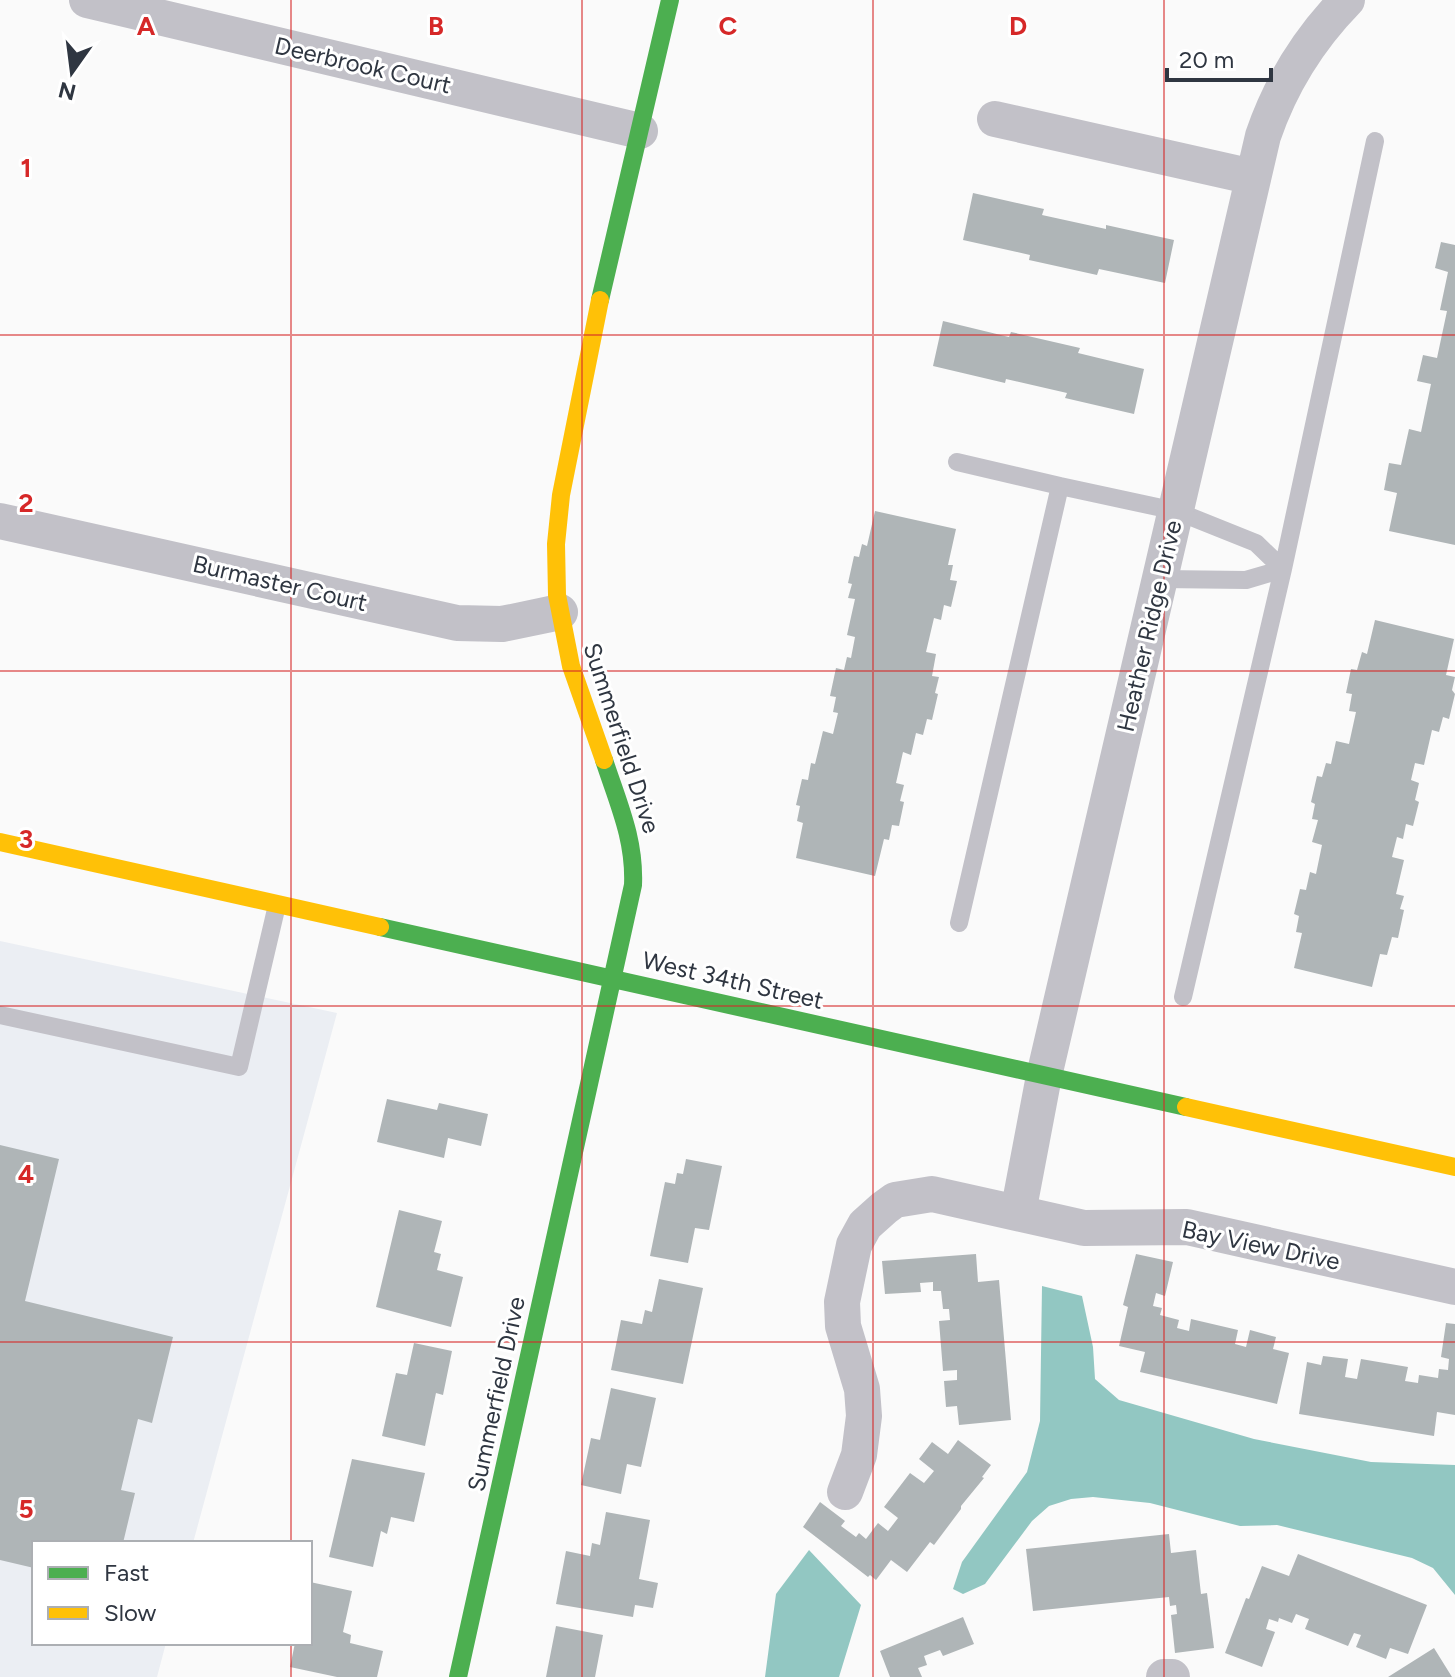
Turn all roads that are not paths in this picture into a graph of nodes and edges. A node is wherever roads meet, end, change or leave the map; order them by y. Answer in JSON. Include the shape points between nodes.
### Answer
{"nodes":[{"id":1,"x":87,"y":0,"type":"edge"},
{"id":2,"x":670,"y":0,"type":"edge"},
{"id":3,"x":1347,"y":0,"type":"edge"},
{"id":4,"x":995,"y":119,"type":"dead end"},
{"id":5,"x":640,"y":131,"type":"junction"},
{"id":6,"x":1375,"y":141,"type":"dead end"},
{"id":7,"x":1253,"y":177,"type":"junction"},
{"id":8,"x":957,"y":462,"type":"dead end"},
{"id":9,"x":1060,"y":486,"type":"junction"},
{"id":10,"x":1176,"y":511,"type":"junction"},
{"id":11,"x":0,"y":521,"type":"edge"},
{"id":12,"x":1283,"y":569,"type":"junction"},
{"id":13,"x":1161,"y":579,"type":"junction"},
{"id":14,"x":560,"y":612,"type":"junction"},
{"id":15,"x":0,"y":842,"type":"edge"},
{"id":16,"x":277,"y":905,"type":"junction"},
{"id":17,"x":959,"y":923,"type":"dead end"},
{"id":18,"x":611,"y":977,"type":"junction"},
{"id":19,"x":1183,"y":997,"type":"dead end"},
{"id":20,"x":0,"y":1015,"type":"edge"},
{"id":21,"x":1044,"y":1076,"type":"junction"},
{"id":22,"x":1455,"y":1167,"type":"edge"},
{"id":23,"x":1018,"y":1213,"type":"junction"},
{"id":24,"x":1455,"y":1287,"type":"edge"},
{"id":25,"x":845,"y":1492,"type":"dead end"},
{"id":26,"x":458,"y":1677,"type":"edge"},
{"id":27,"x":1164,"y":1677,"type":"edge"},
{"id":28,"x":1172,"y":1677,"type":"edge"}],
"edges":[{"from":1,"to":5,"type":"street","name":"Deerbrook Court"},
{"from":2,"to":5,"type":"street","name":"Summerfield Drive"},
{"from":3,"to":7,"type":"street","name":"Heather Ridge Drive","via":[[1288,76]]},
{"from":4,"to":7,"type":"street"},
{"from":5,"to":14,"type":"street","name":"Summerfield Drive","via":[[561,495],[556,555]]},
{"from":6,"to":12,"type":"lane"},
{"from":7,"to":10,"type":"street","name":"Heather Ridge Drive"},
{"from":8,"to":9,"type":"lane"},
{"from":9,"to":10,"type":"lane"},
{"from":9,"to":17,"type":"lane"},
{"from":10,"to":12,"type":"lane","via":[[1256,543]]},
{"from":10,"to":13,"type":"street","name":"Heather Ridge Drive"},
{"from":11,"to":14,"type":"street","name":"Burmaster Court","via":[[457,623],[502,624]]},
{"from":12,"to":13,"type":"lane","via":[[1246,580]]},
{"from":12,"to":19,"type":"lane"},
{"from":13,"to":21,"type":"street","name":"Heather Ridge Drive"},
{"from":14,"to":18,"type":"street","name":"Summerfield Drive","via":[[571,666],[634,858],[633,892]]},
{"from":15,"to":16,"type":"street","name":"West 34th Street"},
{"from":16,"to":18,"type":"street","name":"West 34th Street"},
{"from":16,"to":20,"type":"lane","via":[[239,1067]]},
{"from":18,"to":21,"type":"street","name":"West 34th Street"},
{"from":18,"to":26,"type":"street","name":"Summerfield Drive"},
{"from":21,"to":22,"type":"street","name":"West 34th Street"},
{"from":21,"to":23,"type":"street"},
{"from":23,"to":24,"type":"street","name":"Bay View Drive","via":[[1099,1229],[1187,1227]]},
{"from":23,"to":25,"type":"street","name":"Bay View Drive","via":[[932,1194],[895,1200],[865,1225],[850,1258],[841,1309],[864,1416],[859,1455]]},
{"from":27,"to":28,"type":"street"}]}
